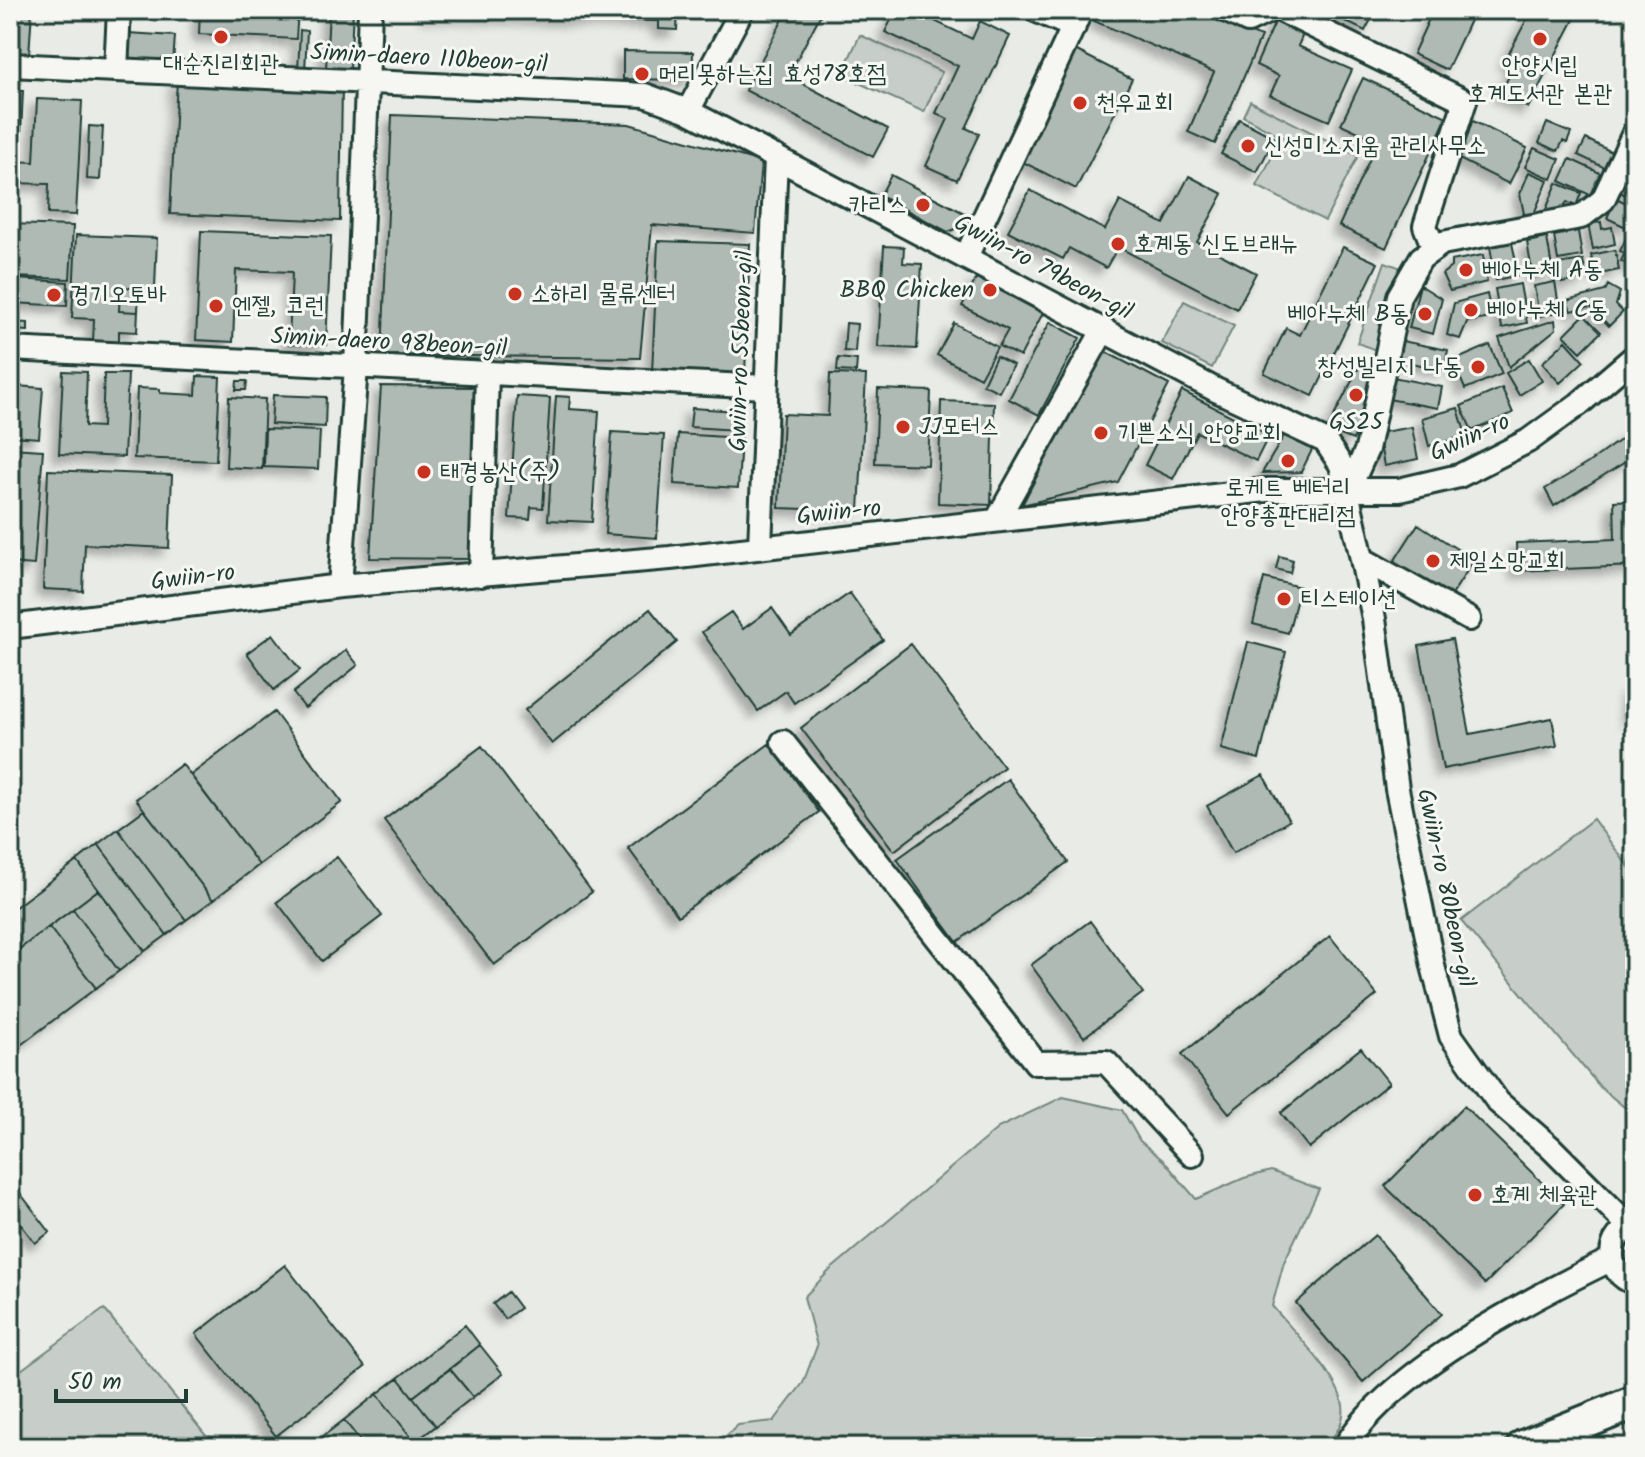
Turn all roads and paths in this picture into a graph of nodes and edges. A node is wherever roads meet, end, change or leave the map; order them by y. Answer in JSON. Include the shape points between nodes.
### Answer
{"nodes":[{"id":1,"x":119,"y":10,"type":"edge"},
{"id":2,"x":370,"y":10,"type":"edge"},
{"id":3,"x":742,"y":10,"type":"edge"},
{"id":4,"x":1035,"y":10,"type":"edge"},
{"id":5,"x":1225,"y":10,"type":"edge"},
{"id":6,"x":1271,"y":10,"type":"edge"},
{"id":7,"x":1280,"y":10,"type":"edge"},
{"id":8,"x":1077,"y":18,"type":"edge"},
{"id":9,"x":10,"y":65,"type":"edge"},
{"id":10,"x":116,"y":70,"type":"junction"},
{"id":11,"x":367,"y":82,"type":"junction"},
{"id":12,"x":688,"y":111,"type":"junction"},
{"id":13,"x":1632,"y":145,"type":"edge"},
{"id":14,"x":776,"y":157,"type":"junction"},
{"id":15,"x":1434,"y":249,"type":"junction"},
{"id":16,"x":966,"y":257,"type":"junction"},
{"id":17,"x":1104,"y":329,"type":"junction"},
{"id":18,"x":10,"y":349,"type":"edge"},
{"id":19,"x":1635,"y":356,"type":"edge"},
{"id":20,"x":356,"y":367,"type":"junction"},
{"id":21,"x":487,"y":374,"type":"junction"},
{"id":22,"x":766,"y":387,"type":"junction"},
{"id":23,"x":1348,"y":491,"type":"junction"},
{"id":24,"x":997,"y":520,"type":"junction"},
{"id":25,"x":760,"y":547,"type":"junction"},
{"id":26,"x":1362,"y":559,"type":"junction"},
{"id":27,"x":481,"y":575,"type":"junction"},
{"id":28,"x":340,"y":586,"type":"junction"},
{"id":29,"x":1469,"y":619,"type":"dead end"},
{"id":30,"x":10,"y":627,"type":"edge"},
{"id":31,"x":783,"y":742,"type":"dead end"},
{"id":32,"x":1192,"y":1155,"type":"dead end"},
{"id":33,"x":1632,"y":1226,"type":"edge"},
{"id":34,"x":1612,"y":1259,"type":"junction"},
{"id":35,"x":1635,"y":1283,"type":"edge"},
{"id":36,"x":1635,"y":1402,"type":"edge"},
{"id":37,"x":1345,"y":1447,"type":"edge"},
{"id":38,"x":1523,"y":1447,"type":"edge"}],
"edges":[{"from":1,"to":10,"type":"street"},
{"from":2,"to":11,"type":"street"},
{"from":3,"to":12,"type":"street"},
{"from":4,"to":8,"type":"street"},
{"from":5,"to":6,"type":"street","via":[[1248,21]]},
{"from":7,"to":15,"type":"street","via":[[1465,101],[1425,226]]},
{"from":8,"to":16,"type":"street"},
{"from":9,"to":10,"type":"street","name":"Simin-daero 110beon-gil"},
{"from":10,"to":11,"type":"street","name":"Simin-daero 110beon-gil"},
{"from":11,"to":12,"type":"street","name":"Simin-daero 110beon-gil","via":[[645,95]]},
{"from":11,"to":20,"type":"street"},
{"from":12,"to":14,"type":"street","name":"Gwiin-ro 79beon-gil"},
{"from":13,"to":15,"type":"street","via":[[1603,200],[1581,217],[1442,243]]},
{"from":14,"to":16,"type":"street","name":"Gwiin-ro 79beon-gil"},
{"from":14,"to":22,"type":"street","name":"Gwiin-ro 55beon-gil"},
{"from":15,"to":23,"type":"street","via":[[1421,258],[1399,296],[1367,449]]},
{"from":16,"to":17,"type":"street","name":"Gwiin-ro 79beon-gil"},
{"from":17,"to":23,"type":"street","name":"Gwiin-ro 79beon-gil","via":[[1325,441],[1341,465]]},
{"from":17,"to":24,"type":"street"},
{"from":18,"to":20,"type":"street","name":"Simin-daero 98beon-gil"},
{"from":19,"to":23,"type":"street","name":"Gwiin-ro","via":[[1528,441],[1459,476],[1399,490]]},
{"from":20,"to":21,"type":"street","name":"Simin-daero 98beon-gil"},
{"from":20,"to":28,"type":"street"},
{"from":21,"to":22,"type":"street","name":"Simin-daero 98beon-gil"},
{"from":21,"to":27,"type":"street"},
{"from":22,"to":25,"type":"street","name":"Gwiin-ro 55beon-gil"},
{"from":23,"to":24,"type":"street","name":"Gwiin-ro","via":[[1266,490]]},
{"from":23,"to":26,"type":"street","name":"Gwiin-ro 80beon-gil"},
{"from":24,"to":25,"type":"street","name":"Gwiin-ro"},
{"from":25,"to":27,"type":"street","name":"Gwiin-ro"},
{"from":26,"to":29,"type":"street"},
{"from":26,"to":33,"type":"street","name":"Gwiin-ro 80beon-gil","via":[[1397,789],[1451,1036],[1498,1102]]},
{"from":27,"to":28,"type":"street","name":"Gwiin-ro"},
{"from":28,"to":30,"type":"street","name":"Gwiin-ro"},
{"from":31,"to":32,"type":"street","via":[[1036,1063],[1106,1062]]},
{"from":33,"to":34,"type":"street","via":[[1617,1237]]},
{"from":34,"to":35,"type":"street","via":[[1620,1276]]},
{"from":34,"to":37,"type":"street","via":[[1535,1297],[1442,1356],[1384,1400]]},
{"from":36,"to":38,"type":"highway"}]}
